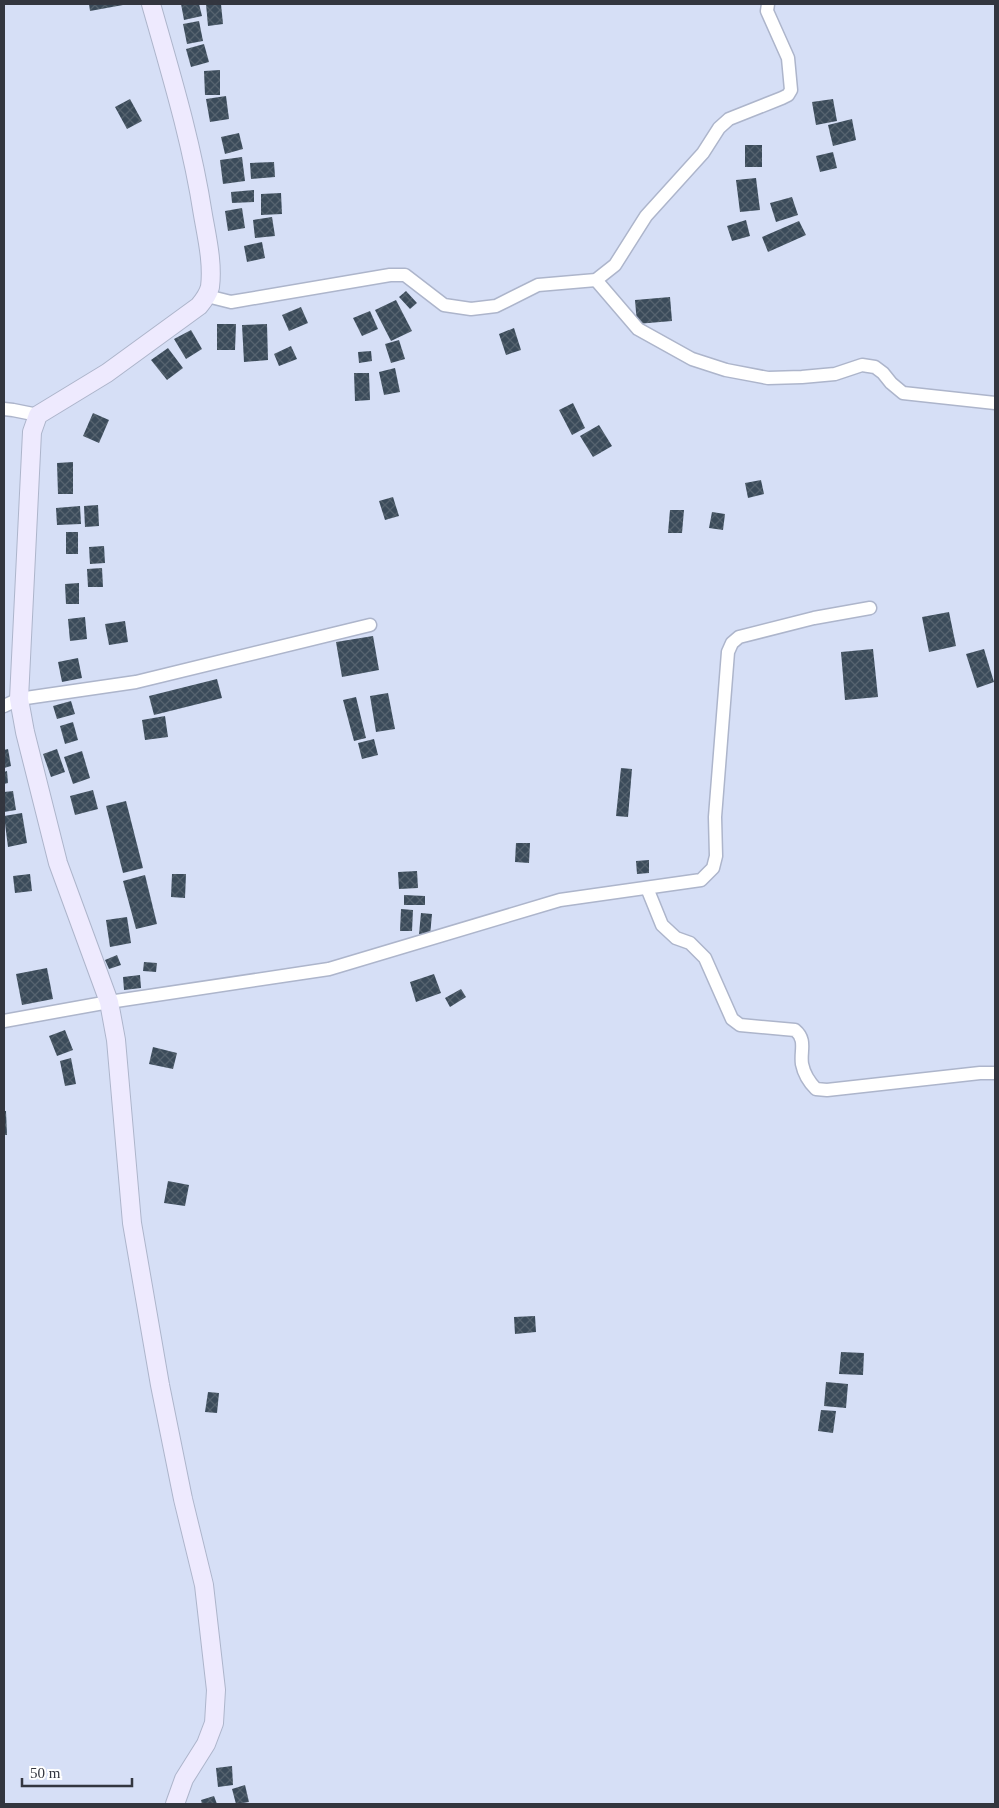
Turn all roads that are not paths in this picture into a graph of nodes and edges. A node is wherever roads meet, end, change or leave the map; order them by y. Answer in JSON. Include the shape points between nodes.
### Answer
{"nodes":[{"id":1,"x":151,"y":4,"type":"edge"},
{"id":2,"x":768,"y":4,"type":"edge"},
{"id":3,"x":596,"y":280,"type":"junction"},
{"id":4,"x":207,"y":296,"type":"junction"},
{"id":5,"x":995,"y":403,"type":"edge"},
{"id":6,"x":4,"y":409,"type":"edge"},
{"id":7,"x":38,"y":415,"type":"junction"},
{"id":8,"x":870,"y":608,"type":"dead end"},
{"id":9,"x":370,"y":625,"type":"dead end"},
{"id":10,"x":11,"y":702,"type":"edge"},
{"id":11,"x":647,"y":888,"type":"junction"},
{"id":12,"x":109,"y":1002,"type":"junction"},
{"id":13,"x":4,"y":1021,"type":"edge"},
{"id":14,"x":995,"y":1073,"type":"edge"},
{"id":15,"x":176,"y":1804,"type":"edge"}],
"edges":[{"from":1,"to":4,"type":"street","via":[[197,175],[210,251]]},
{"from":2,"to":3,"type":"street","via":[[767,11],[788,58],[788,95],[729,118],[703,153],[646,216],[615,265]]},
{"from":3,"to":4,"type":"street","via":[[538,286],[496,306],[471,309],[444,305],[405,275],[231,302]]},
{"from":3,"to":5,"type":"street","via":[[638,329],[692,359],[726,370],[768,378],[802,377],[835,374],[862,365],[876,367],[903,393]]},
{"from":4,"to":7,"type":"street","via":[[199,306],[107,373]]},
{"from":6,"to":7,"type":"street"},
{"from":7,"to":10,"type":"street","via":[[32,432]]},
{"from":8,"to":11,"type":"street","via":[[814,618],[732,642],[728,652],[719,753],[713,868],[701,880]]},
{"from":9,"to":10,"type":"street","via":[[136,682]]},
{"from":10,"to":12,"type":"street","via":[[25,732],[58,863]]},
{"from":11,"to":12,"type":"street","via":[[560,900],[329,969]]},
{"from":11,"to":14,"type":"street","via":[[662,925],[676,938],[690,943],[705,958],[732,1019],[740,1024],[795,1030],[800,1034],[802,1064],[808,1080],[816,1089]]},
{"from":12,"to":13,"type":"street"},
{"from":12,"to":15,"type":"street","via":[[116,1040],[132,1223],[160,1385],[204,1585],[216,1690],[214,1723],[206,1744],[184,1779]]}]}
